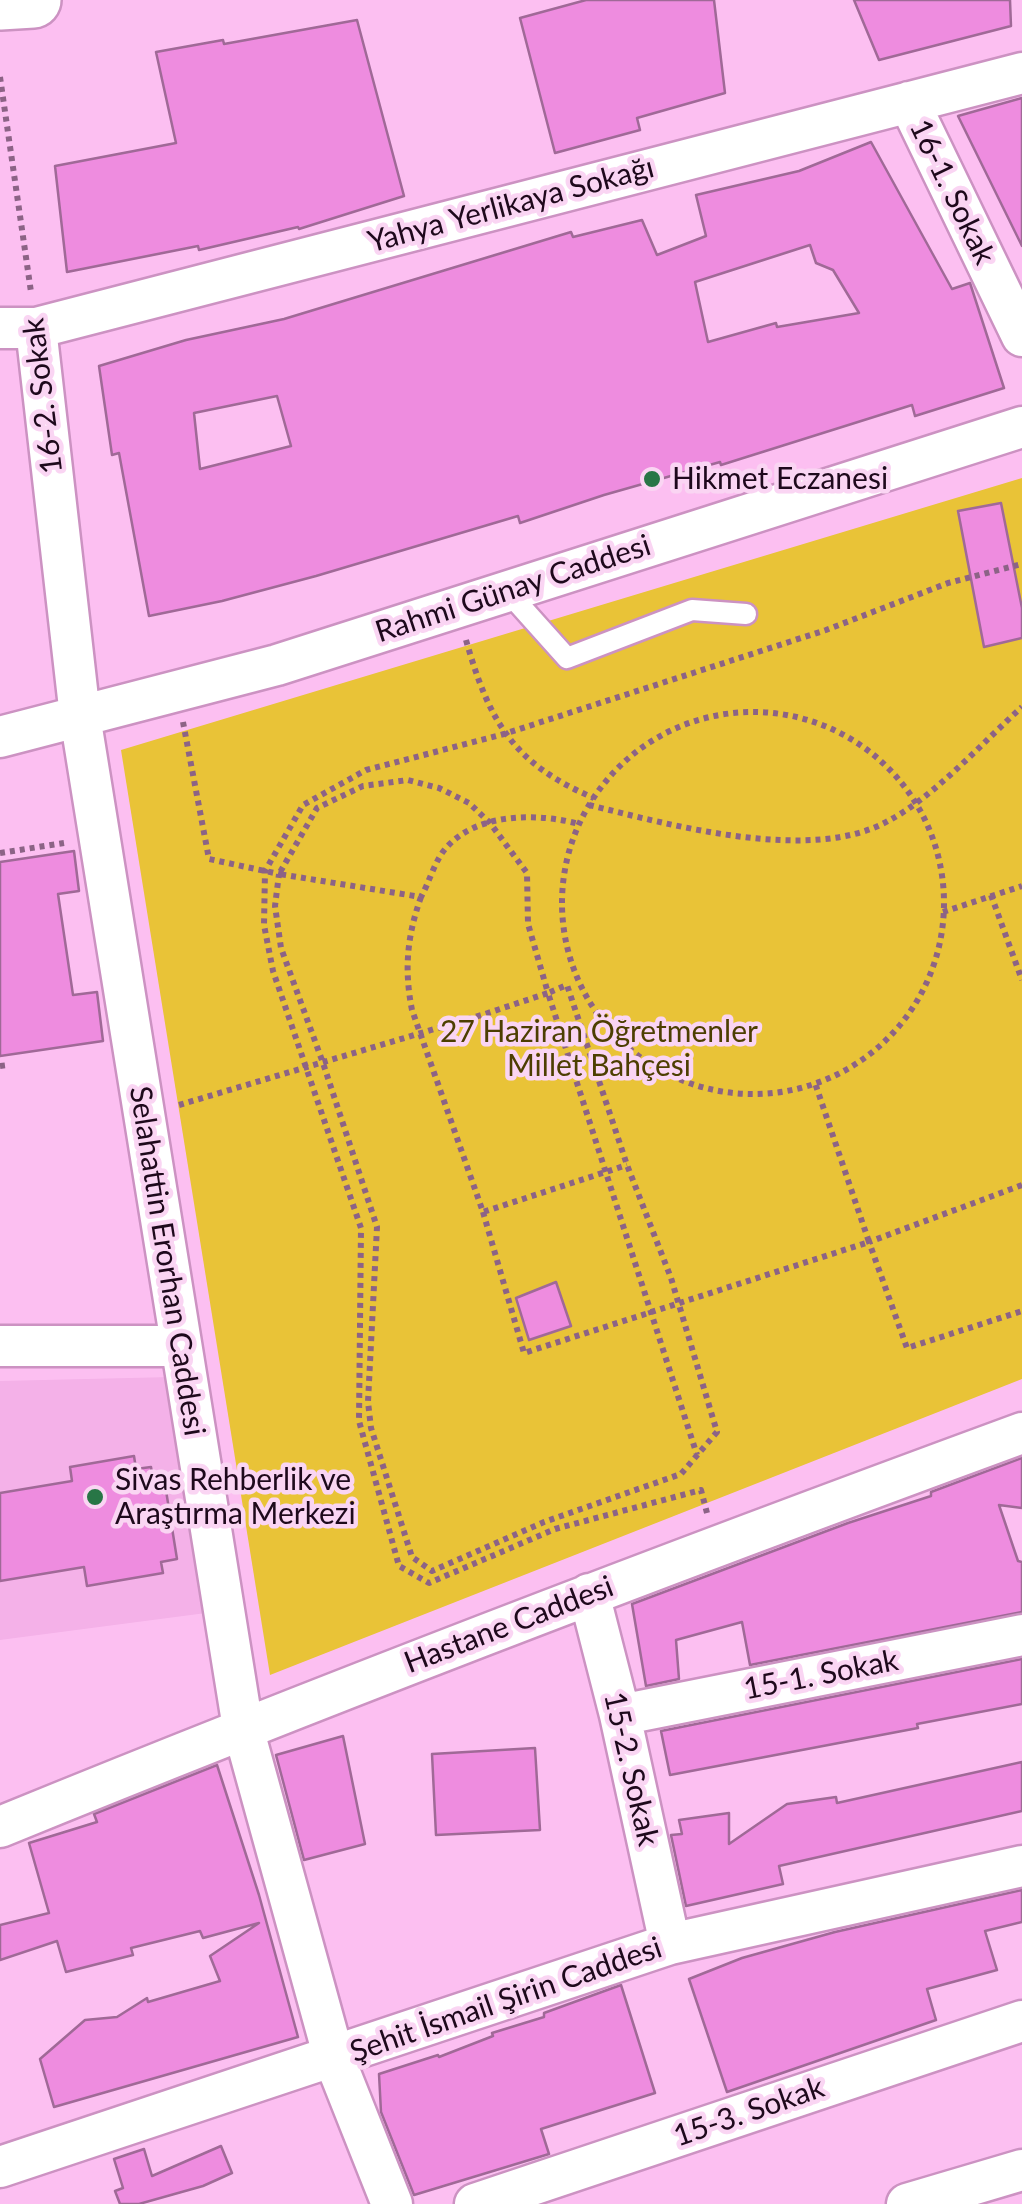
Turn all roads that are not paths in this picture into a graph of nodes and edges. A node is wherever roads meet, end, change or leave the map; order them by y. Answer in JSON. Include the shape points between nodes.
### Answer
{"nodes":[{"id":1,"x":33,"y":0,"type":"edge"},
{"id":2,"x":0,"y":2,"type":"edge"},
{"id":3,"x":1022,"y":73,"type":"edge"},
{"id":4,"x":909,"y":102,"type":"junction"},
{"id":5,"x":18,"y":328,"type":"edge"},
{"id":6,"x":1022,"y":336,"type":"edge"},
{"id":7,"x":1022,"y":427,"type":"edge"},
{"id":8,"x":507,"y":591,"type":"junction"},
{"id":9,"x":746,"y":614,"type":"dead end"},
{"id":10,"x":80,"y":716,"type":"junction"},
{"id":11,"x":0,"y":737,"type":"edge"},
{"id":12,"x":0,"y":1346,"type":"edge"},
{"id":13,"x":181,"y":1346,"type":"junction"},
{"id":14,"x":1022,"y":1434,"type":"edge"},
{"id":15,"x":589,"y":1594,"type":"junction"},
{"id":16,"x":1022,"y":1635,"type":"edge"},
{"id":17,"x":620,"y":1715,"type":"junction"},
{"id":18,"x":242,"y":1728,"type":"junction"},
{"id":19,"x":0,"y":1827,"type":"edge"},
{"id":20,"x":1022,"y":1866,"type":"edge"},
{"id":21,"x":670,"y":1944,"type":"junction"},
{"id":22,"x":1022,"y":2021,"type":"edge"},
{"id":23,"x":334,"y":2058,"type":"junction"},
{"id":24,"x":0,"y":2167,"type":"edge"},
{"id":25,"x":1022,"y":2170,"type":"edge"},
{"id":26,"x":392,"y":2204,"type":"edge"},
{"id":27,"x":476,"y":2204,"type":"edge"},
{"id":28,"x":906,"y":2204,"type":"edge"}],
"edges":[{"from":1,"to":2,"type":"main road"},
{"from":3,"to":4,"type":"street","name":"Yahya Yerlikaya Sokağı"},
{"from":4,"to":5,"type":"street","name":"Yahya Yerlikaya Sokağı"},
{"from":4,"to":6,"type":"street","name":"16-1. Sokak"},
{"from":5,"to":10,"type":"street","name":"16-2. Sokak"},
{"from":7,"to":8,"type":"street","name":"Rahmi Günay Caddesi"},
{"from":8,"to":9,"type":"lane","via":[[567,658],[692,610]]},
{"from":8,"to":10,"type":"street","name":"Rahmi Günay Caddesi","via":[[277,665]]},
{"from":10,"to":11,"type":"street","name":"Rahmi Günay Caddesi"},
{"from":10,"to":13,"type":"street","name":"Selahattin Erorhan Caddesi"},
{"from":12,"to":13,"type":"street"},
{"from":13,"to":18,"type":"street","name":"Selahattin Erorhan Caddesi"},
{"from":14,"to":15,"type":"street","name":"Hastane Caddesi"},
{"from":15,"to":17,"type":"street","name":"15-2. Sokak"},
{"from":15,"to":18,"type":"street","name":"Hastane Caddesi"},
{"from":16,"to":17,"type":"street","name":"15-1. Sokak"},
{"from":17,"to":21,"type":"street","name":"15-2. Sokak"},
{"from":18,"to":19,"type":"street","name":"Hastane Caddesi"},
{"from":18,"to":23,"type":"street","name":"Selahattin Erorhan Caddesi"},
{"from":20,"to":21,"type":"street","name":"Şehit İsmail Şirin Caddesi"},
{"from":21,"to":23,"type":"street","name":"Şehit İsmail Şirin Caddesi"},
{"from":22,"to":27,"type":"street","name":"15-3. Sokak"},
{"from":23,"to":24,"type":"street","name":"Şehit İsmail Şirin Caddesi"},
{"from":23,"to":26,"type":"street","name":"Selahattin Erorhan Caddesi"},
{"from":25,"to":28,"type":"street"}]}
